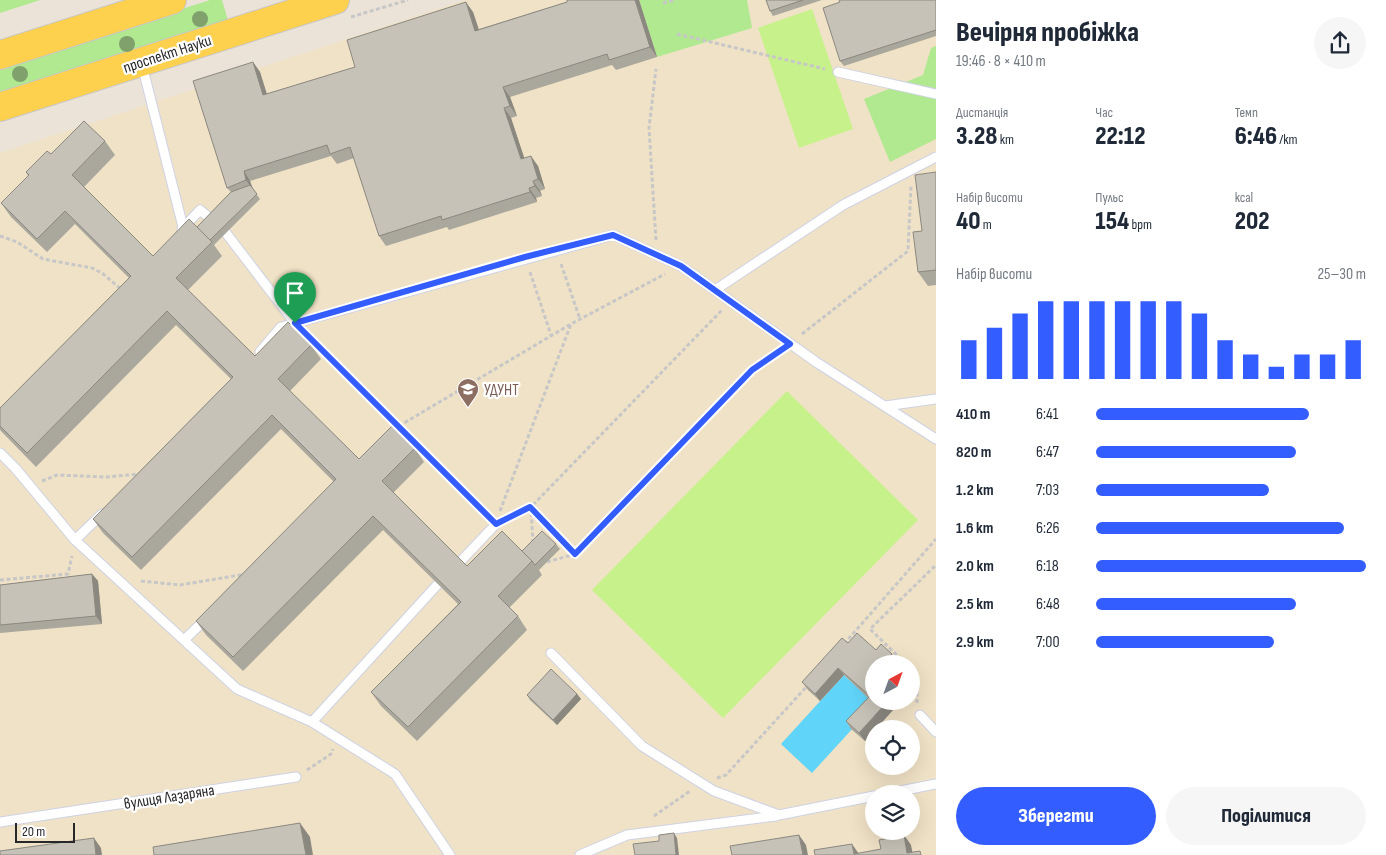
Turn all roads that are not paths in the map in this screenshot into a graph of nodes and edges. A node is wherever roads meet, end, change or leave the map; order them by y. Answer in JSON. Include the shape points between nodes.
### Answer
{"nodes":[{"id":1,"x":172,"y":0,"type":"edge"},
{"id":2,"x":335,"y":0,"type":"edge"},
{"id":3,"x":0,"y":55,"type":"edge"},
{"id":4,"x":141,"y":61,"type":"junction"},
{"id":5,"x":838,"y":72,"type":"road end"},
{"id":6,"x":936,"y":94,"type":"edge"},
{"id":7,"x":0,"y":107,"type":"edge"},
{"id":8,"x":936,"y":157,"type":"edge"},
{"id":9,"x":212,"y":220,"type":"edge"},
{"id":10,"x":226,"y":233,"type":"edge"},
{"id":11,"x":715,"y":290,"type":"junction"},
{"id":12,"x":295,"y":323,"type":"junction"},
{"id":13,"x":254,"y":360,"type":"edge"},
{"id":14,"x":936,"y":399,"type":"edge"},
{"id":15,"x":885,"y":406,"type":"junction"},
{"id":16,"x":936,"y":438,"type":"edge"},
{"id":17,"x":0,"y":453,"type":"edge"},
{"id":18,"x":110,"y":507,"type":"edge"},
{"id":19,"x":496,"y":524,"type":"road end"},
{"id":20,"x":75,"y":540,"type":"junction"},
{"id":21,"x":459,"y":563,"type":"edge"},
{"id":22,"x":438,"y":584,"type":"edge"},
{"id":23,"x":212,"y":613,"type":"edge"},
{"id":24,"x":185,"y":639,"type":"junction"},
{"id":25,"x":551,"y":653,"type":"dead end"},
{"id":26,"x":920,"y":715,"type":"road end"},
{"id":27,"x":312,"y":722,"type":"junction"},
{"id":28,"x":936,"y":732,"type":"edge"},
{"id":29,"x":296,"y":777,"type":"road end"},
{"id":30,"x":936,"y":784,"type":"edge"},
{"id":31,"x":920,"y":787,"type":"edge"},
{"id":32,"x":865,"y":798,"type":"edge"},
{"id":33,"x":778,"y":815,"type":"junction"},
{"id":34,"x":0,"y":822,"type":"edge"},
{"id":35,"x":450,"y":855,"type":"edge"},
{"id":36,"x":580,"y":855,"type":"edge"}],
"edges":[{"from":1,"to":3,"type":"main road"},
{"from":2,"to":4,"type":"main road","name":"проспект Науки"},
{"from":4,"to":7,"type":"main road","name":"проспект Науки"},
{"from":4,"to":9,"type":"lane","via":[[180,230],[200,210]]},
{"from":5,"to":6,"type":"lane"},
{"from":8,"to":11,"type":"lane","via":[[843,204]]},
{"from":10,"to":12,"type":"lane"},
{"from":11,"to":12,"type":"lane","via":[[681,266],[613,235]]},
{"from":11,"to":15,"type":"lane"},
{"from":12,"to":13,"type":"lane","via":[[281,327]]},
{"from":14,"to":15,"type":"lane"},
{"from":15,"to":16,"type":"lane"},
{"from":17,"to":20,"type":"lane"},
{"from":18,"to":20,"type":"lane"},
{"from":19,"to":21,"type":"lane"},
{"from":20,"to":24,"type":"lane"},
{"from":22,"to":27,"type":"lane"},
{"from":23,"to":24,"type":"lane"},
{"from":24,"to":27,"type":"lane","via":[[237,689]]},
{"from":25,"to":33,"type":"lane","via":[[642,746],[714,791]]},
{"from":26,"to":28,"type":"lane"},
{"from":27,"to":35,"type":"lane","via":[[395,774]]},
{"from":29,"to":34,"type":"lane","name":"вулиця Лазаряна"},
{"from":30,"to":31,"type":"lane"},
{"from":32,"to":33,"type":"lane"},
{"from":33,"to":36,"type":"lane","via":[[627,835]]}]}
